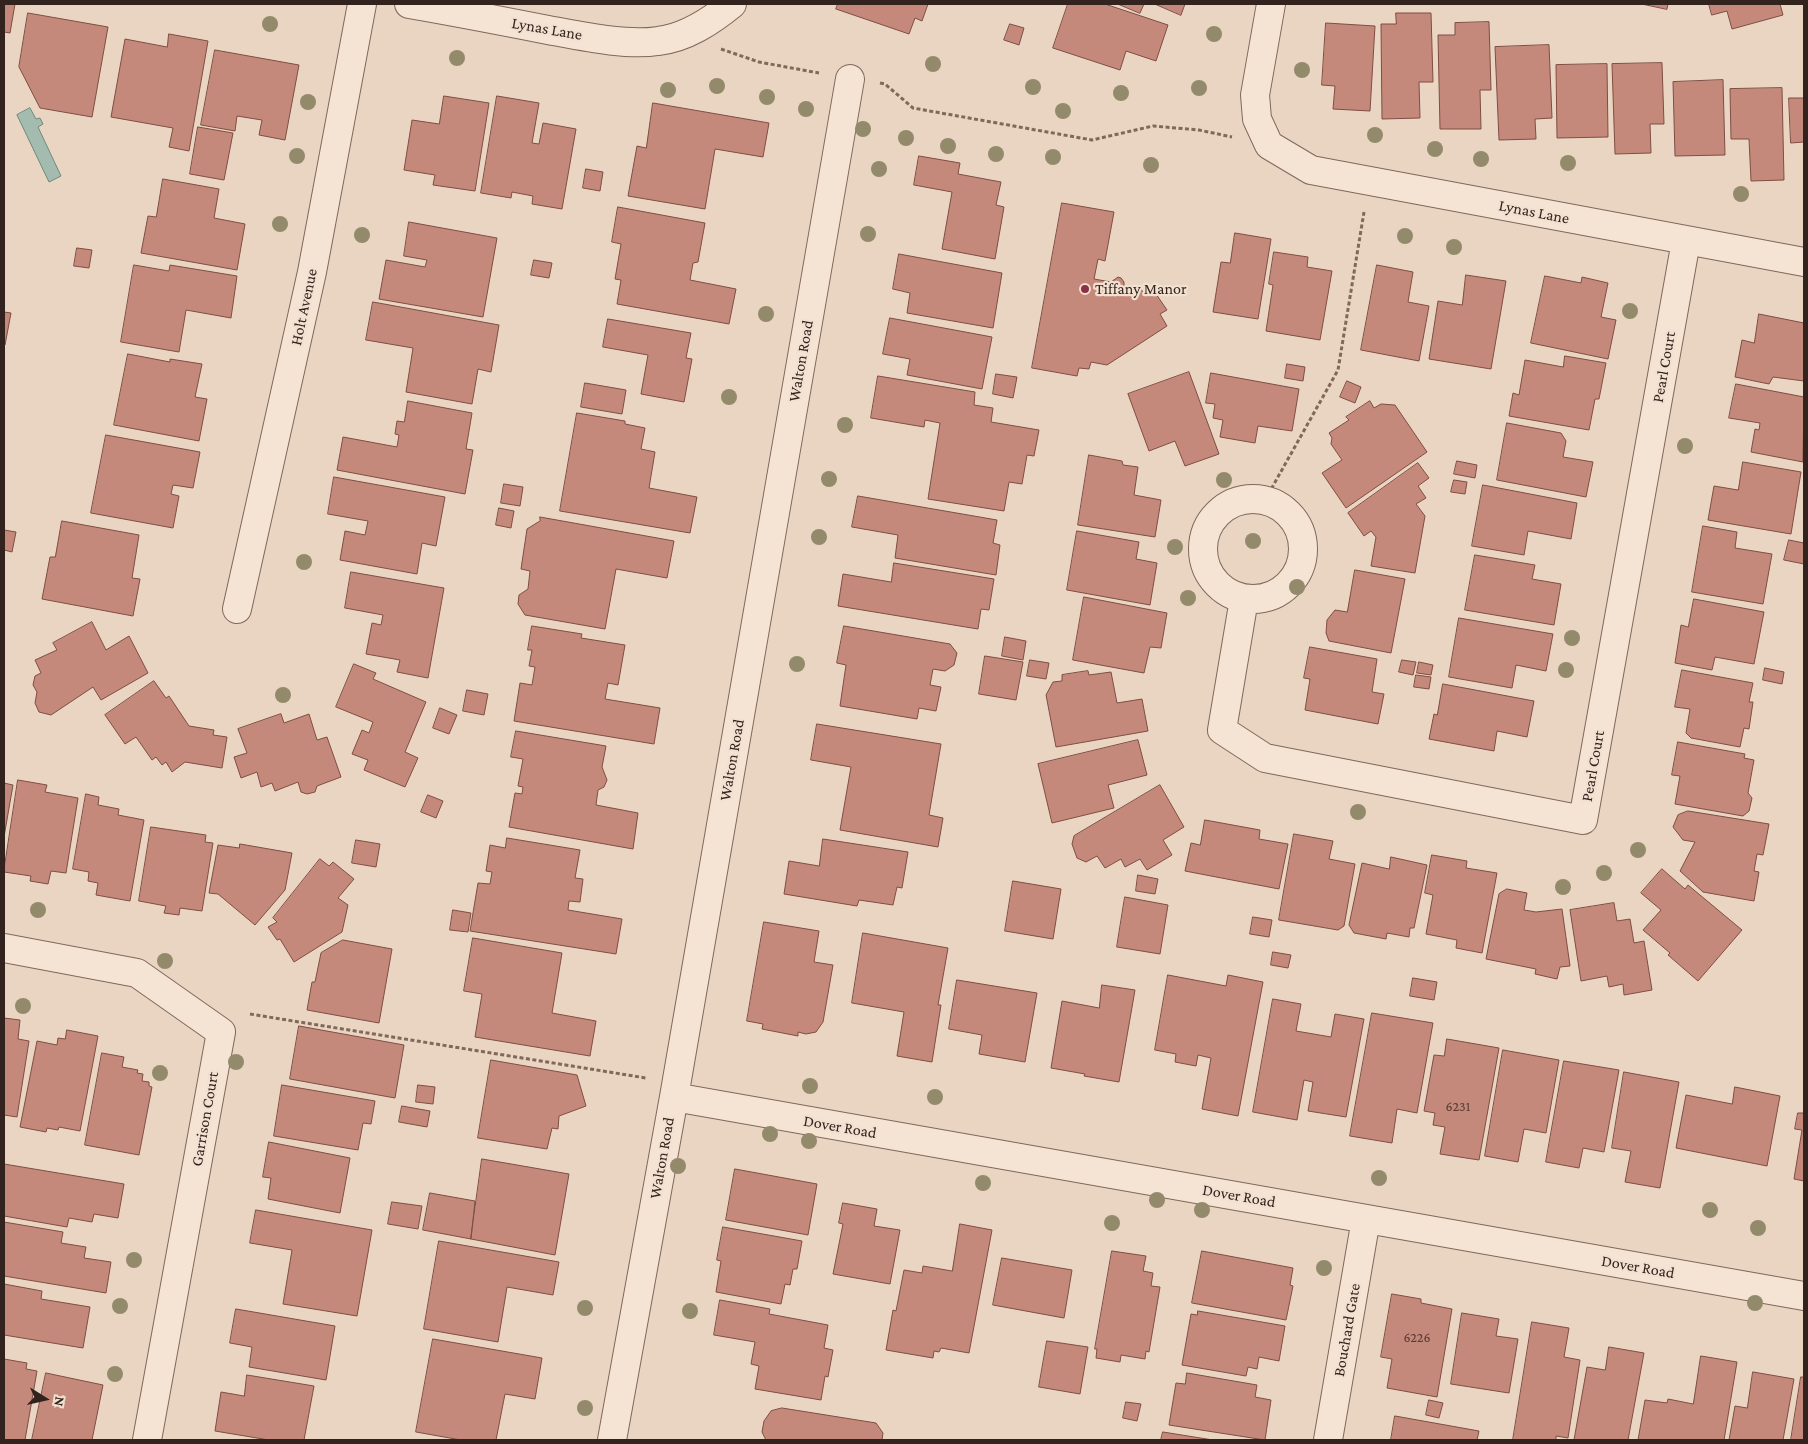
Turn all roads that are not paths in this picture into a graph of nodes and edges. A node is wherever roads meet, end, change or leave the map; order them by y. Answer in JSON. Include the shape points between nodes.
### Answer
{"nodes":[{"id":1,"x":362,"y":4,"type":"edge"},
{"id":2,"x":409,"y":4,"type":"edge"},
{"id":3,"x":732,"y":4,"type":"edge"},
{"id":4,"x":1271,"y":4,"type":"edge"},
{"id":5,"x":850,"y":78,"type":"road end"},
{"id":6,"x":1686,"y":241,"type":"junction"},
{"id":7,"x":1804,"y":262,"type":"edge"},
{"id":8,"x":1244,"y":599,"type":"junction"},
{"id":9,"x":237,"y":609,"type":"dead end"},
{"id":10,"x":4,"y":948,"type":"edge"},
{"id":11,"x":674,"y":1097,"type":"junction"},
{"id":12,"x":1366,"y":1219,"type":"junction"},
{"id":13,"x":1804,"y":1296,"type":"edge"},
{"id":14,"x":147,"y":1440,"type":"edge"},
{"id":15,"x":612,"y":1440,"type":"edge"},
{"id":16,"x":1328,"y":1440,"type":"edge"}],
"edges":[{"from":1,"to":9,"type":"street","name":"Holt Avenue","via":[[312,272]]},
{"from":2,"to":3,"type":"street","name":"Lynas Lane","via":[[576,35],[659,42],[711,20]]},
{"from":4,"to":6,"type":"street","name":"Lynas Lane","via":[[1255,95],[1257,119],[1269,145],[1311,170]]},
{"from":5,"to":11,"type":"street","name":"Walton Road"},
{"from":6,"to":7,"type":"street","name":"Lynas Lane"},
{"from":6,"to":8,"type":"street","name":"Pearl Court","via":[[1584,820],[1265,758],[1229,735],[1222,730]]},
{"from":8,"to":8,"type":"street","via":[[1215,583],[1206,569],[1202,553],[1204,537],[1210,522],[1236,501],[1266,500],[1279,506],[1295,522],[1303,542],[1303,558],[1288,586],[1259,600]]},
{"from":10,"to":14,"type":"street","name":"Garrison Court","via":[[137,973],[221,1032]]},
{"from":11,"to":12,"type":"street","name":"Dover Road"},
{"from":11,"to":15,"type":"street","name":"Walton Road"},
{"from":12,"to":13,"type":"street","name":"Dover Road"},
{"from":12,"to":16,"type":"street","name":"Bouchard Gate"}]}
